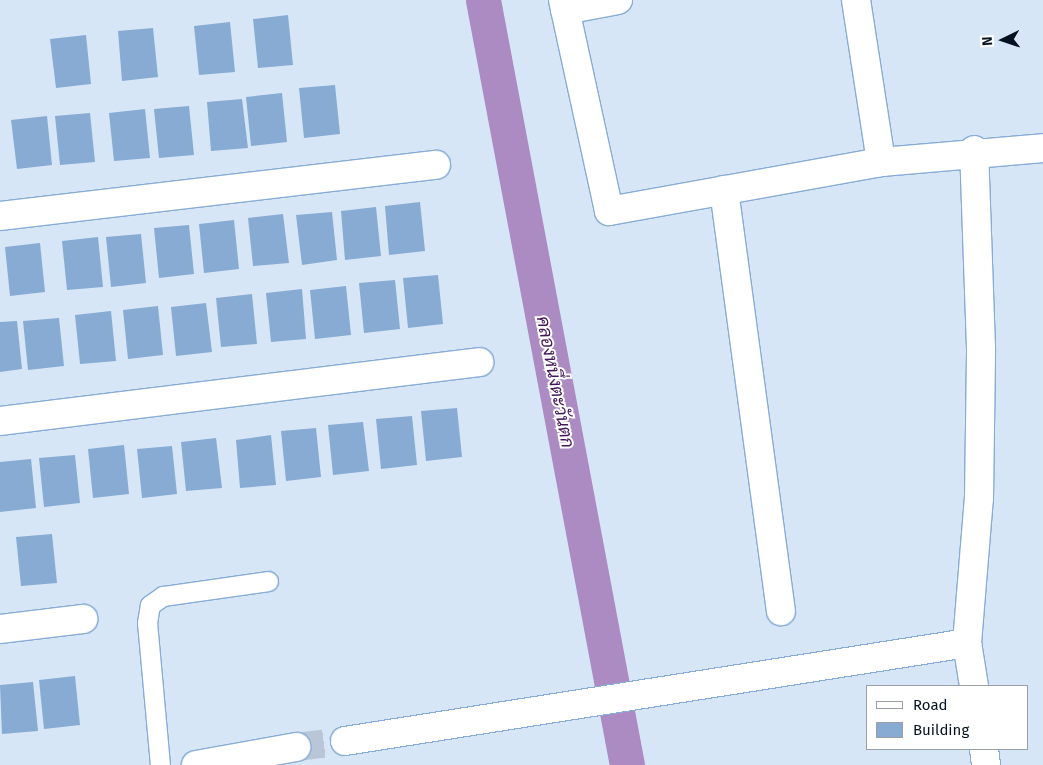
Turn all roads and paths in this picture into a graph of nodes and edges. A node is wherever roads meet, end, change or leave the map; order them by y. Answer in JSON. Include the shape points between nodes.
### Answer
{"nodes":[{"id":1,"x":618,"y":0,"type":"edge"},
{"id":2,"x":856,"y":0,"type":"edge"},
{"id":3,"x":564,"y":5,"type":"edge"},
{"id":4,"x":1043,"y":148,"type":"edge"},
{"id":5,"x":974,"y":150,"type":"junction"},
{"id":6,"x":881,"y":162,"type":"junction"},
{"id":7,"x":436,"y":164,"type":"dead end"},
{"id":8,"x":724,"y":190,"type":"junction"},
{"id":9,"x":0,"y":216,"type":"edge"},
{"id":10,"x":479,"y":362,"type":"dead end"},
{"id":11,"x":0,"y":421,"type":"edge"},
{"id":12,"x":268,"y":582,"type":"dead end"},
{"id":13,"x":781,"y":611,"type":"dead end"},
{"id":14,"x":83,"y":619,"type":"dead end"},
{"id":15,"x":0,"y":629,"type":"edge"},
{"id":16,"x":967,"y":643,"type":"junction"},
{"id":17,"x":974,"y":685,"type":"edge"},
{"id":18,"x":345,"y":741,"type":"tunnel mouth"},
{"id":19,"x":296,"y":747,"type":"tunnel mouth"},
{"id":20,"x":984,"y":750,"type":"edge"},
{"id":21,"x":160,"y":765,"type":"edge"},
{"id":22,"x":196,"y":765,"type":"edge"},
{"id":23,"x":986,"y":765,"type":"edge"}],
"edges":[{"from":1,"to":3,"type":"street"},
{"from":2,"to":6,"type":"street"},
{"from":3,"to":8,"type":"street","via":[[608,211]]},
{"from":4,"to":5,"type":"street"},
{"from":5,"to":6,"type":"street"},
{"from":5,"to":16,"type":"street","via":[[981,357],[978,498]]},
{"from":6,"to":8,"type":"street"},
{"from":7,"to":9,"type":"street"},
{"from":8,"to":13,"type":"street"},
{"from":10,"to":11,"type":"street"},
{"from":12,"to":21,"type":"lane","via":[[163,596],[150,605],[147,623]]},
{"from":14,"to":15,"type":"street"},
{"from":16,"to":17,"type":"street"},
{"from":16,"to":18,"type":"street"},
{"from":19,"to":22,"type":"street"},
{"from":20,"to":23,"type":"street"}]}
